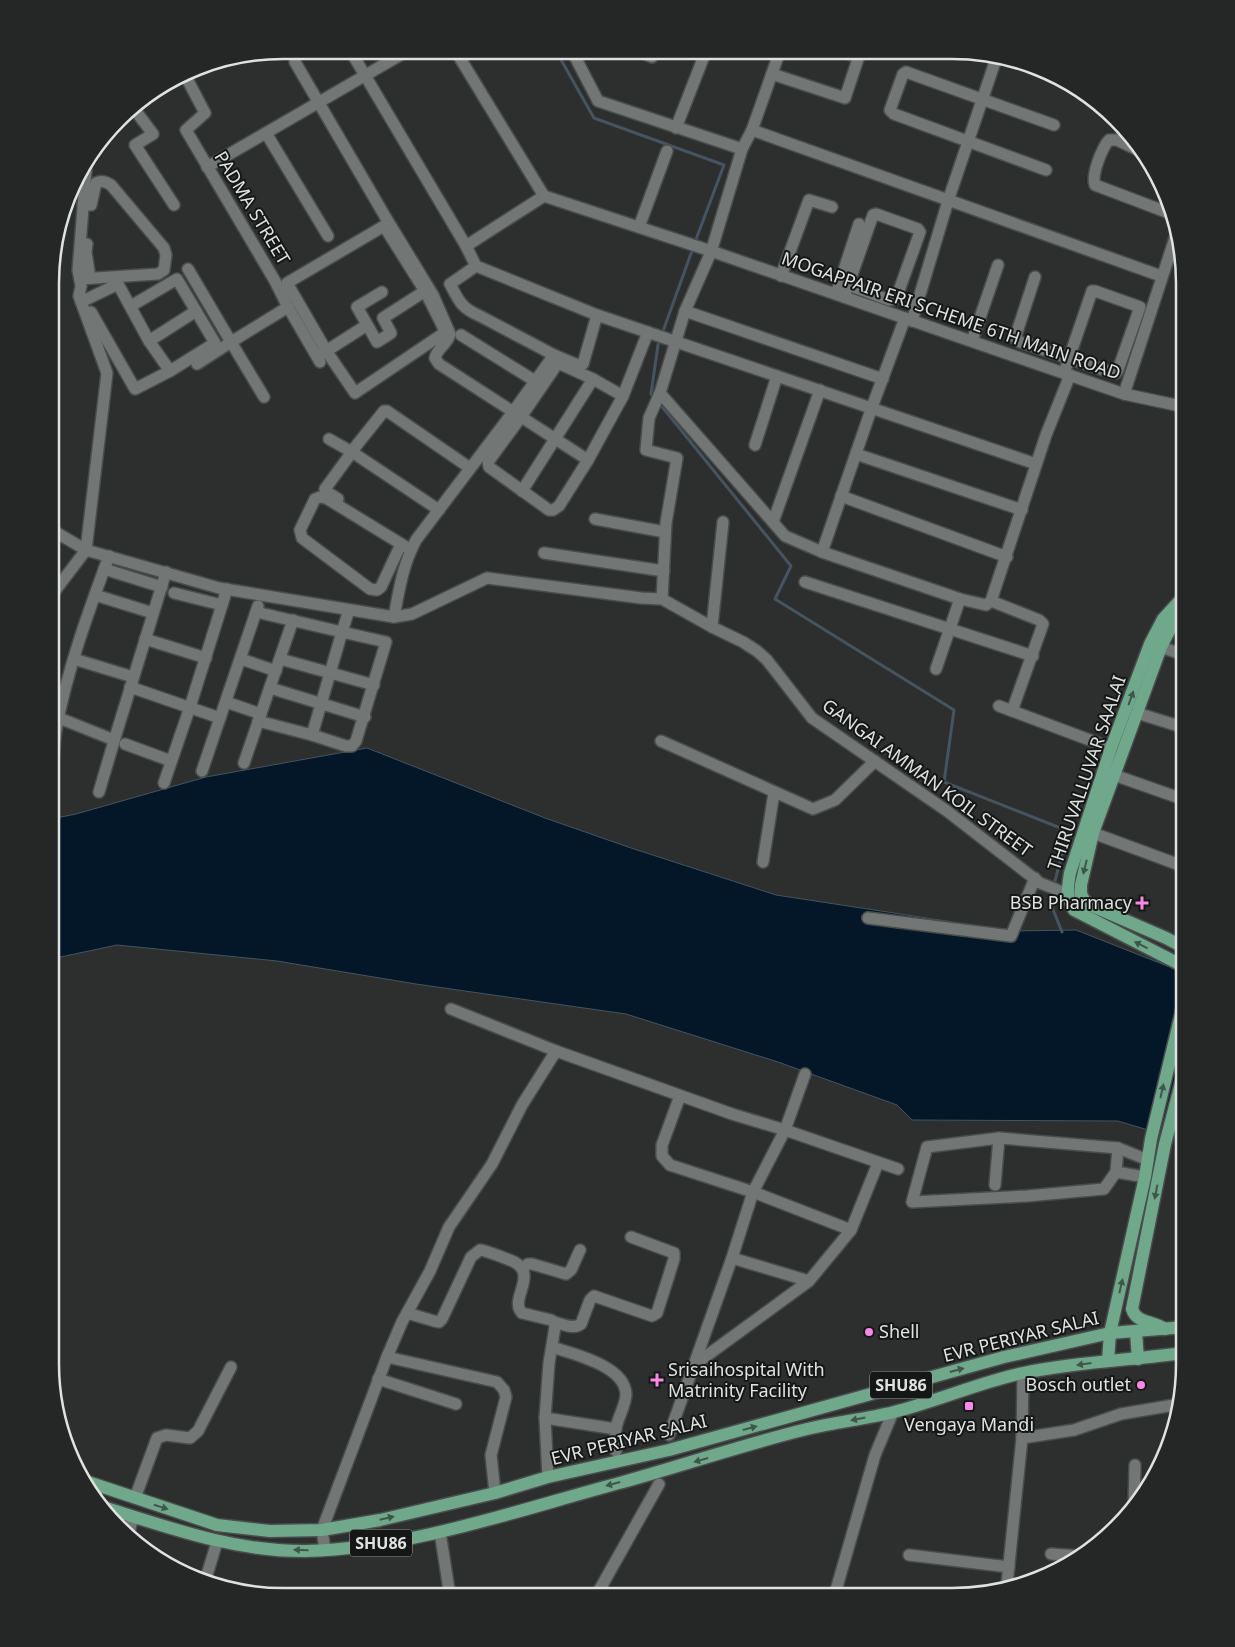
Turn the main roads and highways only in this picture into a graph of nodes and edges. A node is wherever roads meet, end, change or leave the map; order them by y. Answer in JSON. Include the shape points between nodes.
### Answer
{"nodes":[{"id":1,"x":1176,"y":605,"type":"edge"},
{"id":2,"x":1176,"y":621,"type":"edge"},
{"id":3,"x":1155,"y":646,"type":"junction"},
{"id":4,"x":1069,"y":893,"type":"junction"},
{"id":5,"x":1176,"y":943,"type":"edge"},
{"id":6,"x":1176,"y":962,"type":"edge"},
{"id":7,"x":1176,"y":1035,"type":"edge"},
{"id":8,"x":1176,"y":1102,"type":"edge"},
{"id":9,"x":1176,"y":1328,"type":"edge"},
{"id":10,"x":1165,"y":1329,"type":"junction"},
{"id":11,"x":1136,"y":1332,"type":"junction"},
{"id":12,"x":1110,"y":1333,"type":"junction"},
{"id":13,"x":1176,"y":1354,"type":"edge"},
{"id":14,"x":1138,"y":1359,"type":"junction"},
{"id":15,"x":1108,"y":1361,"type":"junction"},
{"id":16,"x":93,"y":1484,"type":"edge"},
{"id":17,"x":112,"y":1510,"type":"edge"}],
"edges":[{"from":1,"to":3,"type":"main road","name":"THIRUVALLUVAR SAALAI","via":[[1163,619]]},
{"from":2,"to":3,"type":"main road","name":"THIRUVALLUVAR SAALAI"},
{"from":4,"to":3,"type":"main road","name":"THIRUVALLUVAR SAALAI","one_way":true,"via":[[1070,873],[1112,748]]},
{"from":3,"to":4,"type":"main road","name":"THIRUVALLUVAR SAALAI","one_way":true,"via":[[1137,713],[1093,833],[1082,876]]},
{"from":4,"to":5,"type":"main road"},
{"from":6,"to":4,"type":"main road","name":"THIRUVALLUVAR SAALAI","one_way":true,"via":[[1074,910]]},
{"from":12,"to":7,"type":"main road","one_way":true},
{"from":8,"to":10,"type":"main road","one_way":true,"via":[[1132,1309],[1141,1320]]},
{"from":9,"to":10,"type":"main road","name":"EVR PERIYAR SALAI","number":"SHU86"},
{"from":10,"to":11,"type":"main road","name":"EVR PERIYAR SALAI","number":"SHU86"},
{"from":11,"to":12,"type":"main road","name":"EVR PERIYAR SALAI","number":"SHU86"},
{"from":11,"to":14,"type":"main road"},
{"from":12,"to":15,"type":"main road"},
{"from":16,"to":12,"type":"main road","name":"EVR PERIYAR SALAI","number":"SHU86","one_way":true,"via":[[217,1525],[270,1531],[322,1530],[380,1520],[669,1450],[1004,1356]]},
{"from":13,"to":14,"type":"main road","name":"EVR PERIYAR SALAI","number":"SHU86"},
{"from":14,"to":15,"type":"main road","name":"EVR PERIYAR SALAI","number":"SHU86"},
{"from":15,"to":17,"type":"main road","name":"EVR PERIYAR SALAI","number":"SHU86","one_way":true,"via":[[1023,1373],[894,1412],[806,1429],[440,1532],[373,1544],[304,1551],[264,1549],[216,1542]]}]}
